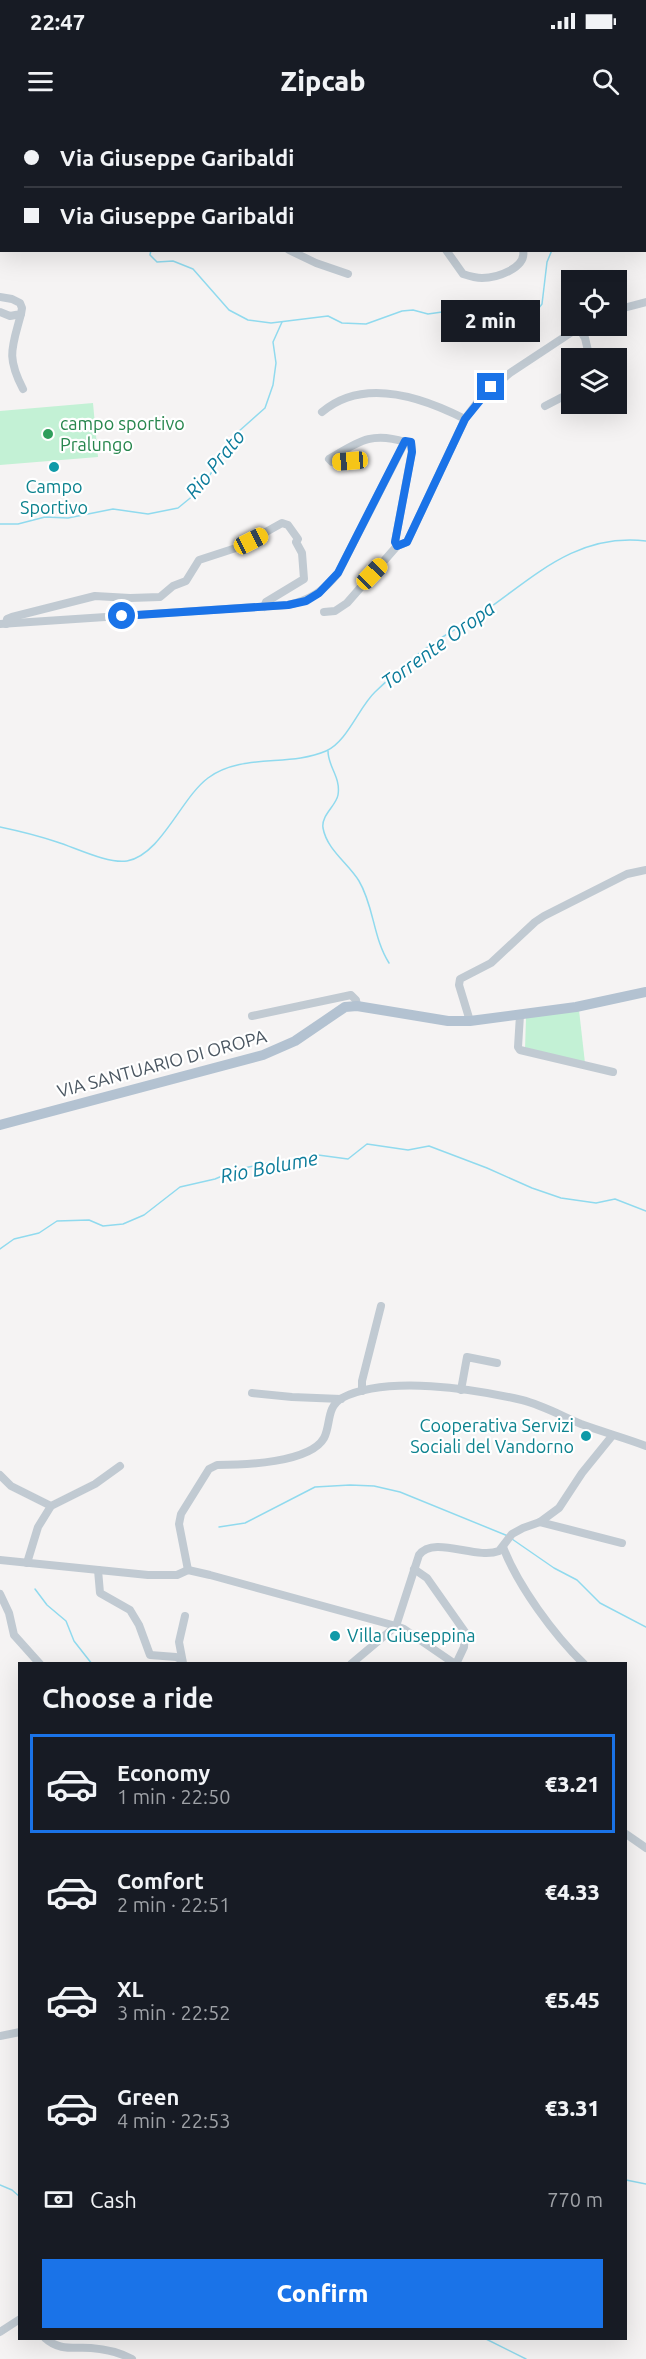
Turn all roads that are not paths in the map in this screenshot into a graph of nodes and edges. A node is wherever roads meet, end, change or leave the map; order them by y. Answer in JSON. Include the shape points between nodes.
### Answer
{"nodes":[{"id":1,"x":293,"y":252,"type":"edge"},
{"id":2,"x":447,"y":252,"type":"edge"},
{"id":3,"x":523,"y":252,"type":"edge"},
{"id":4,"x":348,"y":274,"type":"dead end"},
{"id":5,"x":0,"y":297,"type":"edge"},
{"id":6,"x":646,"y":302,"type":"edge"},
{"id":7,"x":627,"y":307,"type":"edge"},
{"id":8,"x":0,"y":312,"type":"edge"},
{"id":9,"x":21,"y":314,"type":"junction"},
{"id":10,"x":565,"y":336,"type":"edge"},
{"id":11,"x":23,"y":388,"type":"dead end"},
{"id":12,"x":561,"y":398,"type":"edge"},
{"id":13,"x":545,"y":406,"type":"dead end"},
{"id":14,"x":322,"y":412,"type":"dead end"},
{"id":15,"x":465,"y":419,"type":"junction"},
{"id":16,"x":405,"y":441,"type":"junction"},
{"id":17,"x":361,"y":465,"type":"dead end"},
{"id":18,"x":397,"y":546,"type":"junction"},
{"id":19,"x":264,"y":607,"type":"junction"},
{"id":20,"x":324,"y":612,"type":"dead end"},
{"id":21,"x":3,"y":624,"type":"edge"},
{"id":22,"x":646,"y":870,"type":"edge"},
{"id":23,"x":645,"y":992,"type":"edge"},
{"id":24,"x":357,"y":1006,"type":"junction"},
{"id":25,"x":520,"y":1015,"type":"junction"},
{"id":26,"x":252,"y":1016,"type":"dead end"},
{"id":27,"x":470,"y":1021,"type":"junction"},
{"id":28,"x":613,"y":1072,"type":"dead end"},
{"id":29,"x":0,"y":1125,"type":"edge"},
{"id":30,"x":381,"y":1306,"type":"dead end"},
{"id":31,"x":497,"y":1363,"type":"dead end"},
{"id":32,"x":462,"y":1390,"type":"junction"},
{"id":33,"x":362,"y":1391,"type":"junction"},
{"id":34,"x":252,"y":1393,"type":"dead end"},
{"id":35,"x":341,"y":1399,"type":"junction"},
{"id":36,"x":612,"y":1436,"type":"junction"},
{"id":37,"x":646,"y":1446,"type":"edge"},
{"id":38,"x":120,"y":1466,"type":"dead end"},
{"id":39,"x":0,"y":1475,"type":"edge"},
{"id":40,"x":51,"y":1506,"type":"junction"},
{"id":41,"x":540,"y":1522,"type":"junction"},
{"id":42,"x":622,"y":1543,"type":"dead end"},
{"id":43,"x":505,"y":1544,"type":"junction"},
{"id":44,"x":0,"y":1560,"type":"edge"},
{"id":45,"x":27,"y":1563,"type":"junction"},
{"id":46,"x":414,"y":1569,"type":"junction"},
{"id":47,"x":98,"y":1570,"type":"junction"},
{"id":48,"x":188,"y":1570,"type":"junction"},
{"id":49,"x":0,"y":1594,"type":"edge"},
{"id":50,"x":185,"y":1616,"type":"dead end"},
{"id":51,"x":396,"y":1626,"type":"junction"},
{"id":52,"x":35,"y":1662,"type":"edge"},
{"id":53,"x":183,"y":1662,"type":"edge"},
{"id":54,"x":353,"y":1662,"type":"edge"},
{"id":55,"x":452,"y":1662,"type":"edge"},
{"id":56,"x":456,"y":1662,"type":"edge"},
{"id":57,"x":582,"y":1662,"type":"edge"},
{"id":58,"x":627,"y":1835,"type":"edge"},
{"id":59,"x":646,"y":1848,"type":"edge"},
{"id":60,"x":18,"y":2032,"type":"edge"},
{"id":61,"x":0,"y":2036,"type":"edge"},
{"id":62,"x":18,"y":2320,"type":"edge"},
{"id":63,"x":0,"y":2332,"type":"edge"},
{"id":64,"x":47,"y":2340,"type":"edge"},
{"id":65,"x":132,"y":2359,"type":"edge"}],
"edges":[{"from":1,"to":4,"type":"street"},
{"from":2,"to":3,"type":"street","via":[[463,274],[483,278],[521,264]]},
{"from":5,"to":9,"type":"street","via":[[20,303]]},
{"from":6,"to":7,"type":"street"},
{"from":8,"to":9,"type":"street","via":[[10,316]]},
{"from":9,"to":11,"type":"street","via":[[10,350]]},
{"from":10,"to":15,"type":"street","via":[[491,387]]},
{"from":12,"to":13,"type":"street"},
{"from":14,"to":15,"type":"street","via":[[348,395],[390,393]]},
{"from":15,"to":18,"type":"street","via":[[407,542]]},
{"from":16,"to":17,"type":"street","via":[[381,436],[365,438],[329,459]]},
{"from":16,"to":18,"type":"street","via":[[411,442],[412,452]]},
{"from":16,"to":19,"type":"street","via":[[329,585],[306,601]]},
{"from":18,"to":20,"type":"street","via":[[347,603],[335,611]]},
{"from":19,"to":21,"type":"street"},
{"from":19,"to":21,"type":"street","via":[[304,579],[298,539],[282,523],[239,547],[199,560],[186,581],[160,597],[95,596],[12,617]]},
{"from":22,"to":27,"type":"street","via":[[627,874],[544,916],[491,963],[460,979]]},
{"from":23,"to":25,"type":"main road","name":"VIA SANTUARIO DI OROPA"},
{"from":24,"to":26,"type":"street","name":"VIA SANTUARIO DI OROPA","via":[[351,995]]},
{"from":24,"to":27,"type":"main road","name":"VIA SANTUARIO DI OROPA","via":[[447,1021]]},
{"from":24,"to":29,"type":"main road","name":"VIA SANTUARIO DI OROPA","via":[[345,1007],[295,1041],[263,1055]]},
{"from":25,"to":27,"type":"main road","name":"VIA SANTUARIO DI OROPA"},
{"from":25,"to":28,"type":"street","via":[[520,1050]]},
{"from":30,"to":33,"type":"street"},
{"from":31,"to":32,"type":"street","via":[[467,1357]]},
{"from":32,"to":33,"type":"street","via":[[403,1385]]},
{"from":32,"to":36,"type":"street","via":[[531,1403]]},
{"from":33,"to":35,"type":"street"},
{"from":34,"to":35,"type":"street"},
{"from":35,"to":48,"type":"street","via":[[331,1412],[324,1438],[305,1454],[209,1469],[181,1514],[179,1524]]},
{"from":36,"to":37,"type":"street"},
{"from":36,"to":41,"type":"street","via":[[565,1502]]},
{"from":38,"to":40,"type":"street","via":[[95,1484]]},
{"from":39,"to":40,"type":"street","via":[[11,1486]]},
{"from":40,"to":45,"type":"street","via":[[38,1527]]},
{"from":41,"to":42,"type":"street"},
{"from":41,"to":43,"type":"street","via":[[512,1534]]},
{"from":43,"to":46,"type":"street","via":[[486,1554],[428,1548],[419,1556]]},
{"from":43,"to":57,"type":"street","via":[[510,1566],[567,1648]]},
{"from":44,"to":45,"type":"street"},
{"from":45,"to":47,"type":"street"},
{"from":46,"to":51,"type":"street"},
{"from":46,"to":56,"type":"street","via":[[427,1578],[465,1632],[464,1647]]},
{"from":47,"to":48,"type":"street","via":[[170,1576]]},
{"from":47,"to":53,"type":"street","via":[[100,1593],[130,1610],[140,1625],[150,1655],[176,1657]]},
{"from":48,"to":51,"type":"street"},
{"from":49,"to":52,"type":"street","via":[[14,1635]]},
{"from":50,"to":53,"type":"street","via":[[179,1642]]},
{"from":51,"to":54,"type":"street"},
{"from":51,"to":55,"type":"street"},
{"from":58,"to":59,"type":"street"},
{"from":60,"to":61,"type":"street"},
{"from":62,"to":63,"type":"street"},
{"from":64,"to":65,"type":"street","via":[[62,2348],[111,2351]]}]}
